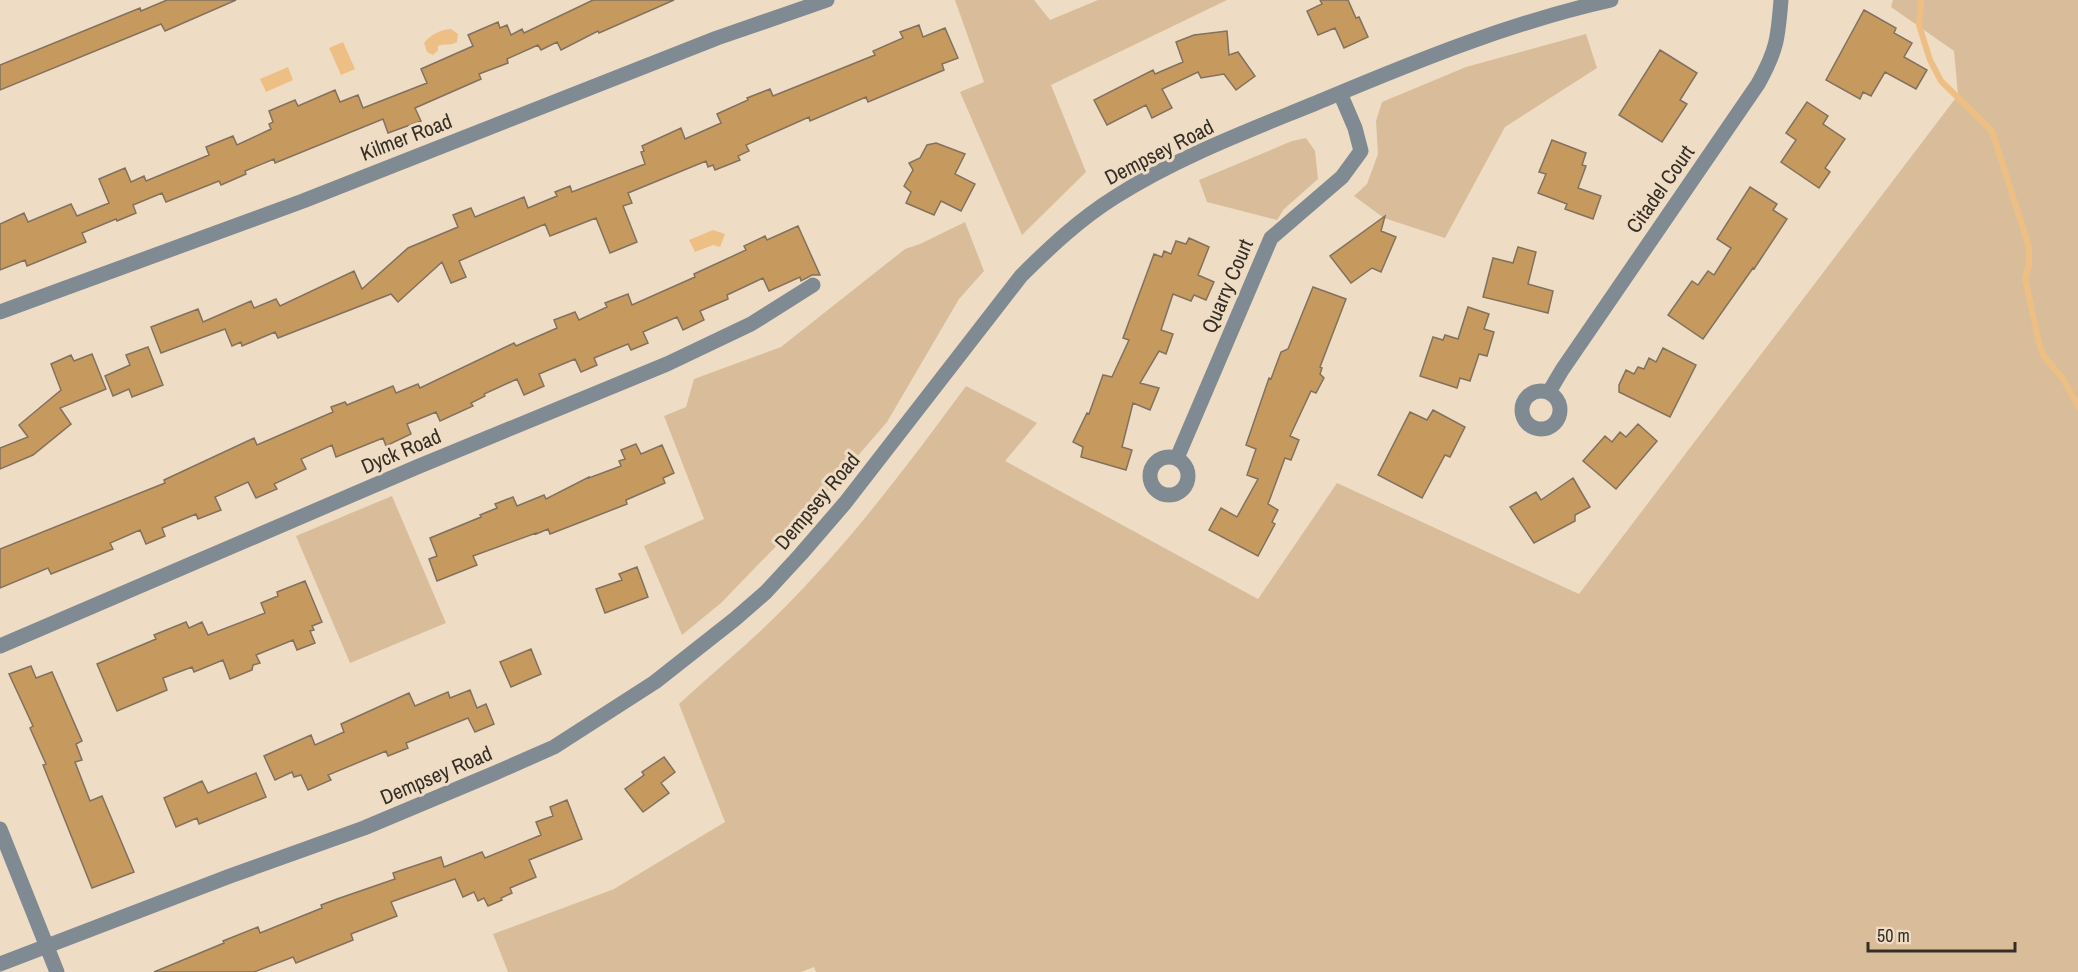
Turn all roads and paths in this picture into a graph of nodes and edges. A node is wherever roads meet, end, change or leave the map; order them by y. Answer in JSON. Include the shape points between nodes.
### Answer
{"nodes":[{"id":1,"x":827,"y":0,"type":"edge"},
{"id":2,"x":1611,"y":0,"type":"edge"},
{"id":3,"x":1781,"y":0,"type":"edge"},
{"id":4,"x":1340,"y":93,"type":"junction"},
{"id":5,"x":813,"y":285,"type":"dead end"},
{"id":6,"x":0,"y":312,"type":"edge"},
{"id":7,"x":1549,"y":392,"type":"dead end"},
{"id":8,"x":1177,"y":458,"type":"dead end"},
{"id":9,"x":0,"y":646,"type":"edge"},
{"id":10,"x":0,"y":829,"type":"edge"},
{"id":11,"x":46,"y":946,"type":"junction"},
{"id":12,"x":0,"y":964,"type":"edge"},
{"id":13,"x":57,"y":972,"type":"edge"}],
"edges":[{"from":1,"to":6,"type":"street","name":"Kilmer Road","via":[[717,38],[303,201]]},
{"from":2,"to":4,"type":"street","name":"Dempsey Road","via":[[1481,36]]},
{"from":3,"to":7,"type":"street","name":"Citadel Court","via":[[1779,37],[1758,84]]},
{"from":4,"to":8,"type":"street","name":"Quarry Court","via":[[1361,151],[1342,177],[1271,238]]},
{"from":4,"to":11,"type":"street","name":"Dempsey Road","via":[[1193,154],[1114,197],[1070,231],[1021,276],[845,503],[794,562],[735,619],[646,688],[554,747],[495,774],[364,828]]},
{"from":5,"to":9,"type":"street","name":"Dyck Road","via":[[751,324],[668,364],[417,466]]},
{"from":10,"to":11,"type":"street"},
{"from":11,"to":12,"type":"street","name":"Dempsey Road"},
{"from":11,"to":13,"type":"street"}]}
